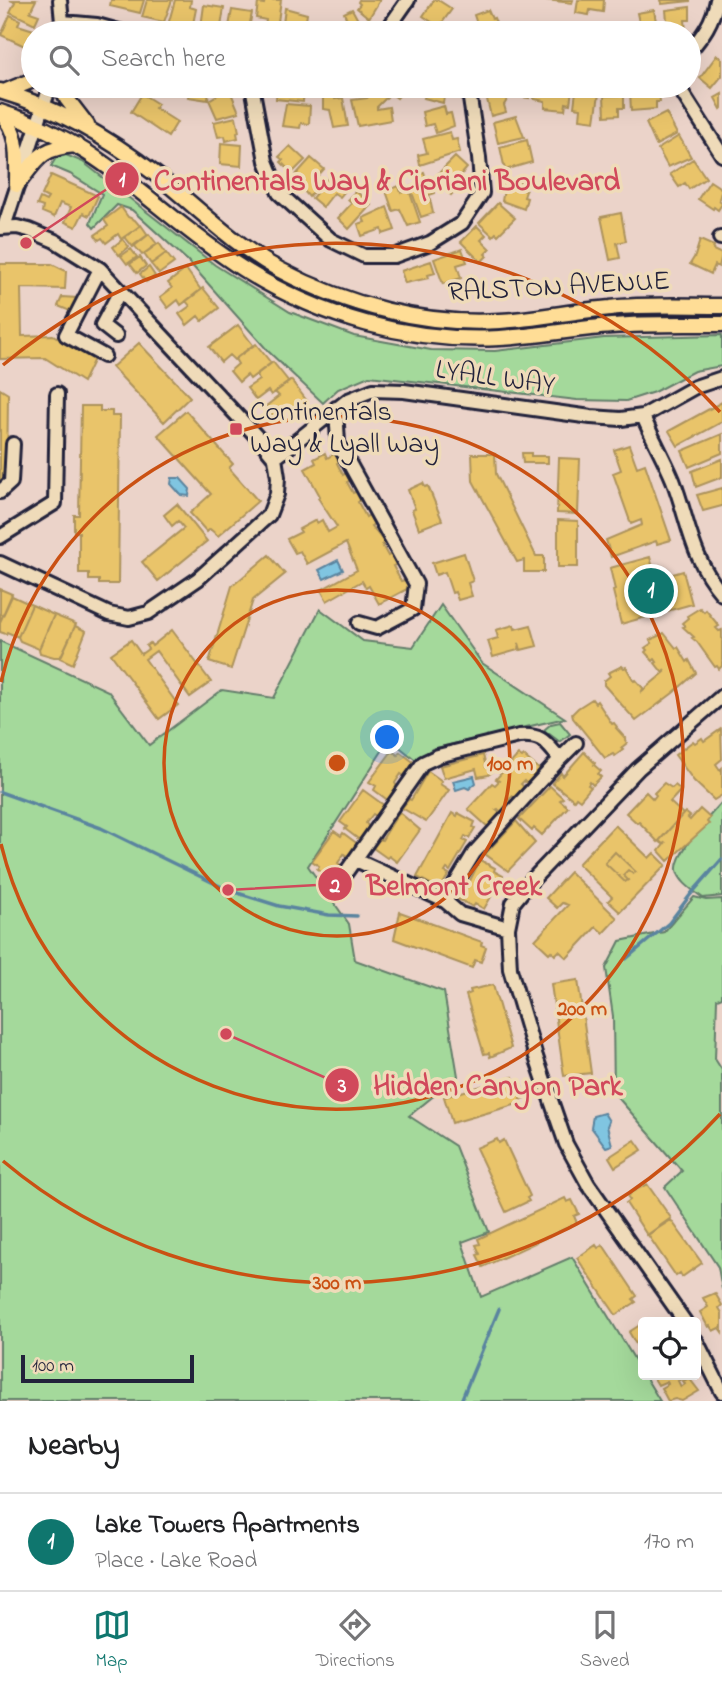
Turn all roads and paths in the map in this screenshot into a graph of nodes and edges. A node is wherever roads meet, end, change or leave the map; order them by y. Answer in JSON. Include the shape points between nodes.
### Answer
{"nodes":[{"id":1,"x":60,"y":0,"type":"edge"},
{"id":2,"x":408,"y":0,"type":"edge"},
{"id":3,"x":717,"y":0,"type":"edge"},
{"id":4,"x":62,"y":21,"type":"edge"},
{"id":5,"x":393,"y":21,"type":"edge"},
{"id":6,"x":701,"y":38,"type":"edge"},
{"id":7,"x":21,"y":84,"type":"edge"},
{"id":8,"x":2,"y":91,"type":"edge"},
{"id":9,"x":21,"y":97,"type":"edge"},
{"id":10,"x":23,"y":98,"type":"edge"},
{"id":11,"x":46,"y":98,"type":"edge"},
{"id":12,"x":67,"y":98,"type":"edge"},
{"id":13,"x":254,"y":98,"type":"edge"},
{"id":14,"x":470,"y":98,"type":"edge"},
{"id":15,"x":686,"y":98,"type":"edge"},
{"id":16,"x":44,"y":105,"type":"junction"},
{"id":17,"x":0,"y":112,"type":"edge"},
{"id":18,"x":38,"y":125,"type":"junction"},
{"id":19,"x":90,"y":129,"type":"junction"},
{"id":20,"x":77,"y":145,"type":"junction"},
{"id":21,"x":722,"y":155,"type":"edge"},
{"id":22,"x":17,"y":185,"type":"junction"},
{"id":23,"x":2,"y":227,"type":"edge"},
{"id":24,"x":100,"y":269,"type":"junction"},
{"id":25,"x":120,"y":290,"type":"junction"},
{"id":26,"x":722,"y":306,"type":"edge"},
{"id":27,"x":722,"y":324,"type":"edge"},
{"id":28,"x":116,"y":336,"type":"dead end"},
{"id":29,"x":104,"y":356,"type":"dead end"},
{"id":30,"x":722,"y":379,"type":"edge"},
{"id":31,"x":57,"y":394,"type":"dead end"},
{"id":32,"x":336,"y":408,"type":"junction"},
{"id":33,"x":643,"y":416,"type":"junction"},
{"id":34,"x":13,"y":444,"type":"dead end"},
{"id":35,"x":275,"y":458,"type":"junction"},
{"id":36,"x":0,"y":492,"type":"edge"},
{"id":37,"x":0,"y":537,"type":"edge"},
{"id":38,"x":0,"y":564,"type":"edge"},
{"id":39,"x":722,"y":593,"type":"edge"},
{"id":40,"x":359,"y":623,"type":"dead end"},
{"id":41,"x":722,"y":696,"type":"edge"},
{"id":42,"x":576,"y":743,"type":"dead end"},
{"id":43,"x":560,"y":759,"type":"junction"},
{"id":44,"x":356,"y":860,"type":"junction"},
{"id":45,"x":337,"y":885,"type":"dead end"},
{"id":46,"x":445,"y":901,"type":"junction"},
{"id":47,"x":508,"y":928,"type":"junction"},
{"id":48,"x":681,"y":1317,"type":"edge"},
{"id":49,"x":701,"y":1350,"type":"edge"},
{"id":50,"x":722,"y":1392,"type":"edge"}],
"edges":[{"from":1,"to":4,"type":"street"},
{"from":2,"to":5,"type":"street"},
{"from":3,"to":6,"type":"street","via":[[715,15]]},
{"from":7,"to":8,"type":"main road"},
{"from":8,"to":9,"type":"main road","name":"RALSTON AVENUE"},
{"from":10,"to":16,"type":"main road","name":"RALSTON AVENUE"},
{"from":11,"to":16,"type":"street"},
{"from":12,"to":19,"type":"main road"},
{"from":13,"to":14,"type":"street","via":[[266,161],[279,192],[331,240],[363,256],[394,256],[430,243],[462,223],[482,193]]},
{"from":15,"to":21,"type":"street"},
{"from":16,"to":18,"type":"street"},
{"from":16,"to":19,"type":"main road","name":"RALSTON AVENUE"},
{"from":17,"to":18,"type":"main road","name":"RALSTON AVENUE"},
{"from":17,"to":22,"type":"main road","via":[[14,130]]},
{"from":18,"to":20,"type":"main road","name":"RALSTON AVENUE"},
{"from":18,"to":22,"type":"street"},
{"from":19,"to":26,"type":"main road","name":"RALSTON AVENUE","via":[[159,177],[253,253],[307,283],[362,304],[417,316],[497,321],[612,307]]},
{"from":20,"to":22,"type":"main road","via":[[41,154]]},
{"from":20,"to":27,"type":"main road","name":"RALSTON AVENUE","via":[[243,268],[296,298],[355,321],[469,339],[610,326]]},
{"from":22,"to":23,"type":"street"},
{"from":23,"to":24,"type":"street","via":[[29,230],[55,241]]},
{"from":24,"to":25,"type":"street"},
{"from":24,"to":29,"type":"street","via":[[66,335]]},
{"from":25,"to":28,"type":"street","via":[[102,325]]},
{"from":25,"to":35,"type":"street"},
{"from":30,"to":33,"type":"street","name":"LYALL WAY","via":[[695,387]]},
{"from":31,"to":37,"type":"street","via":[[55,503]]},
{"from":32,"to":33,"type":"street","name":"LYALL WAY","via":[[361,393],[385,389],[590,417]]},
{"from":32,"to":35,"type":"street","name":"LYALL WAY"},
{"from":32,"to":40,"type":"street","via":[[338,443],[416,584],[413,609],[377,628]]},
{"from":33,"to":39,"type":"street","via":[[672,478],[696,555]]},
{"from":34,"to":36,"type":"street","via":[[11,482]]},
{"from":35,"to":38,"type":"street","via":[[277,494],[269,516],[198,579],[141,616],[109,614]]},
{"from":41,"to":47,"type":"street","via":[[638,769],[531,881],[513,904]]},
{"from":42,"to":43,"type":"street"},
{"from":43,"to":44,"type":"street","via":[[532,735],[433,758],[423,763]]},
{"from":43,"to":46,"type":"street","via":[[474,853]]},
{"from":44,"to":45,"type":"street"},
{"from":44,"to":46,"type":"street"},
{"from":46,"to":47,"type":"street","via":[[460,914]]},
{"from":47,"to":48,"type":"street","via":[[510,969],[566,1144],[588,1184]]},
{"from":49,"to":50,"type":"street"}]}
